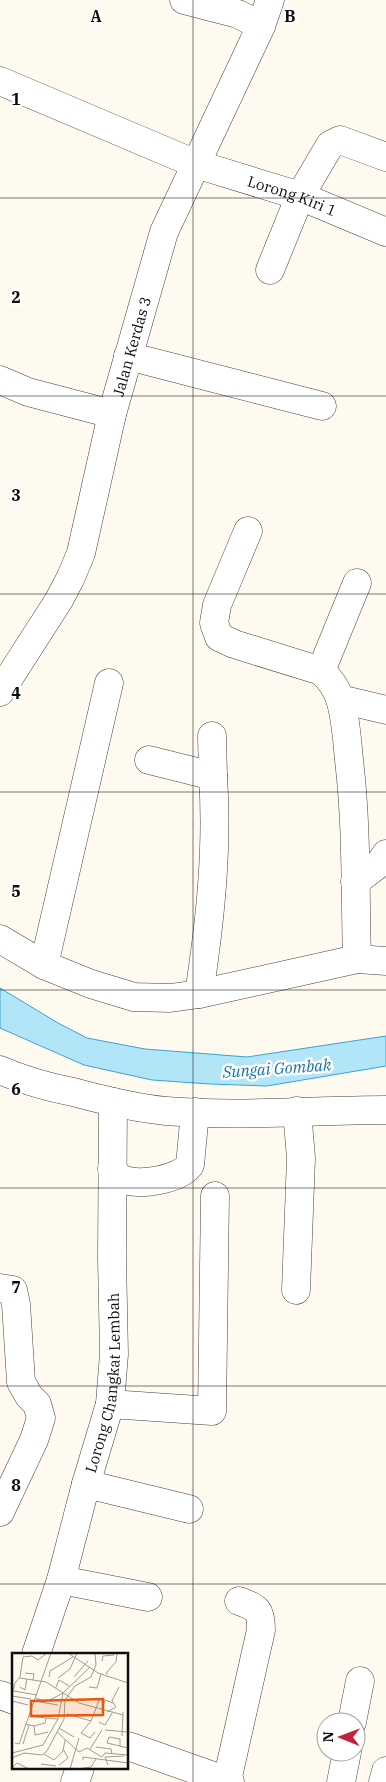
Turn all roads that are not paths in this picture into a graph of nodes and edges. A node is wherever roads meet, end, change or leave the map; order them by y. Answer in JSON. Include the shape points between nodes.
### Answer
{"nodes":[{"id":1,"x":184,"y":0,"type":"edge"},
{"id":2,"x":270,"y":0,"type":"edge"},
{"id":3,"x":261,"y":26,"type":"junction"},
{"id":4,"x":0,"y":81,"type":"edge"},
{"id":5,"x":386,"y":157,"type":"edge"},
{"id":6,"x":196,"y":164,"type":"junction"},
{"id":7,"x":300,"y":196,"type":"junction"},
{"id":8,"x":386,"y":232,"type":"edge"},
{"id":9,"x":270,"y":270,"type":"dead end"},
{"id":10,"x":128,"y":356,"type":"junction"},
{"id":11,"x":0,"y":380,"type":"edge"},
{"id":12,"x":322,"y":406,"type":"dead end"},
{"id":13,"x":112,"y":414,"type":"junction"},
{"id":14,"x":248,"y":531,"type":"dead end"},
{"id":15,"x":357,"y":583,"type":"dead end"},
{"id":16,"x":321,"y":671,"type":"junction"},
{"id":17,"x":109,"y":683,"type":"dead end"},
{"id":18,"x":0,"y":692,"type":"edge"},
{"id":19,"x":340,"y":699,"type":"junction"},
{"id":20,"x":386,"y":710,"type":"edge"},
{"id":21,"x":212,"y":736,"type":"dead end"},
{"id":22,"x":149,"y":760,"type":"dead end"},
{"id":23,"x":213,"y":776,"type":"junction"},
{"id":24,"x":386,"y":854,"type":"edge"},
{"id":25,"x":355,"y":882,"type":"junction"},
{"id":26,"x":0,"y":939,"type":"edge"},
{"id":27,"x":357,"y":959,"type":"junction"},
{"id":28,"x":386,"y":960,"type":"edge"},
{"id":29,"x":44,"y":965,"type":"junction"},
{"id":30,"x":198,"y":994,"type":"junction"},
{"id":31,"x":0,"y":1070,"type":"edge"},
{"id":32,"x":114,"y":1102,"type":"junction"},
{"id":33,"x":386,"y":1110,"type":"edge"},
{"id":34,"x":196,"y":1112,"type":"junction"},
{"id":35,"x":297,"y":1112,"type":"junction"},
{"id":36,"x":112,"y":1169,"type":"junction"},
{"id":37,"x":215,"y":1196,"type":"dead end"},
{"id":38,"x":0,"y":1288,"type":"edge"},
{"id":39,"x":296,"y":1290,"type":"dead end"},
{"id":40,"x":110,"y":1404,"type":"junction"},
{"id":41,"x":86,"y":1484,"type":"junction"},
{"id":42,"x":188,"y":1509,"type":"dead end"},
{"id":43,"x":0,"y":1512,"type":"edge"},
{"id":44,"x":61,"y":1580,"type":"junction"},
{"id":45,"x":148,"y":1597,"type":"dead end"},
{"id":46,"x":239,"y":1601,"type":"dead end"},
{"id":47,"x":36,"y":1653,"type":"edge"},
{"id":48,"x":360,"y":1681,"type":"dead end"},
{"id":49,"x":0,"y":1695,"type":"edge"},
{"id":50,"x":12,"y":1699,"type":"edge"},
{"id":51,"x":354,"y":1712,"type":"edge"},
{"id":52,"x":129,"y":1746,"type":"edge"},
{"id":53,"x":345,"y":1762,"type":"edge"},
{"id":54,"x":79,"y":1770,"type":"edge"},
{"id":55,"x":386,"y":1771,"type":"edge"},
{"id":56,"x":228,"y":1781,"type":"edge"},
{"id":57,"x":75,"y":1782,"type":"edge"},
{"id":58,"x":341,"y":1782,"type":"edge"},
{"id":59,"x":383,"y":1782,"type":"edge"}],
"edges":[{"from":1,"to":3,"type":"street","via":[[238,14]]},
{"from":2,"to":3,"type":"street","name":"Jalan Kerdas 3"},
{"from":3,"to":6,"type":"street","name":"Jalan Kerdas 3"},
{"from":4,"to":6,"type":"street","name":"Lorong Kiri 1"},
{"from":5,"to":7,"type":"street","via":[[347,142],[335,142],[330,145]]},
{"from":6,"to":7,"type":"street","name":"Lorong Kiri 1"},
{"from":6,"to":10,"type":"street","name":"Jalan Kerdas 3","via":[[164,232]]},
{"from":7,"to":8,"type":"street","name":"Lorong Kiri 1"},
{"from":7,"to":9,"type":"street"},
{"from":10,"to":12,"type":"street"},
{"from":10,"to":13,"type":"street","name":"Jalan Kerdas 3"},
{"from":11,"to":13,"type":"street","via":[[28,392]]},
{"from":13,"to":18,"type":"street","name":"Jalan Kerdas 3","via":[[81,553],[59,600]]},
{"from":14,"to":16,"type":"street","via":[[217,605],[214,623],[219,637]]},
{"from":15,"to":16,"type":"street"},
{"from":16,"to":19,"type":"street","via":[[331,680]]},
{"from":17,"to":29,"type":"street"},
{"from":19,"to":20,"type":"street"},
{"from":19,"to":25,"type":"street","via":[[352,787]]},
{"from":21,"to":23,"type":"street"},
{"from":22,"to":23,"type":"street"},
{"from":23,"to":30,"type":"street","via":[[215,808],[211,894]]},
{"from":24,"to":25,"type":"street","via":[[380,863]]},
{"from":25,"to":27,"type":"street"},
{"from":26,"to":29,"type":"street"},
{"from":27,"to":28,"type":"street"},
{"from":27,"to":30,"type":"street"},
{"from":29,"to":30,"type":"street","via":[[134,997],[170,998]]},
{"from":31,"to":32,"type":"street"},
{"from":32,"to":34,"type":"street"},
{"from":32,"to":36,"type":"street","name":"Lorong Changkat Lembah"},
{"from":33,"to":35,"type":"street"},
{"from":34,"to":35,"type":"street"},
{"from":34,"to":36,"type":"street","via":[[190,1166],[186,1171],[149,1182],[132,1182],[119,1177]]},
{"from":35,"to":39,"type":"street","via":[[301,1158]]},
{"from":36,"to":40,"type":"street","name":"Lorong Changkat Lembah","via":[[114,1354]]},
{"from":37,"to":40,"type":"street","via":[[212,1411]]},
{"from":38,"to":43,"type":"street","via":[[13,1290],[21,1382],[37,1404],[42,1418]]},
{"from":40,"to":41,"type":"street","name":"Lorong Changkat Lembah"},
{"from":41,"to":42,"type":"street"},
{"from":41,"to":44,"type":"street","name":"Lorong Changkat Lembah"},
{"from":44,"to":45,"type":"street"},
{"from":44,"to":47,"type":"street","name":"Lorong Changkat Lembah"},
{"from":46,"to":56,"type":"street","via":[[259,1611],[261,1630]]},
{"from":48,"to":51,"type":"street"},
{"from":49,"to":50,"type":"street"},
{"from":52,"to":56,"type":"street"},
{"from":53,"to":58,"type":"street"},
{"from":54,"to":57,"type":"street"},
{"from":55,"to":59,"type":"street"}]}
